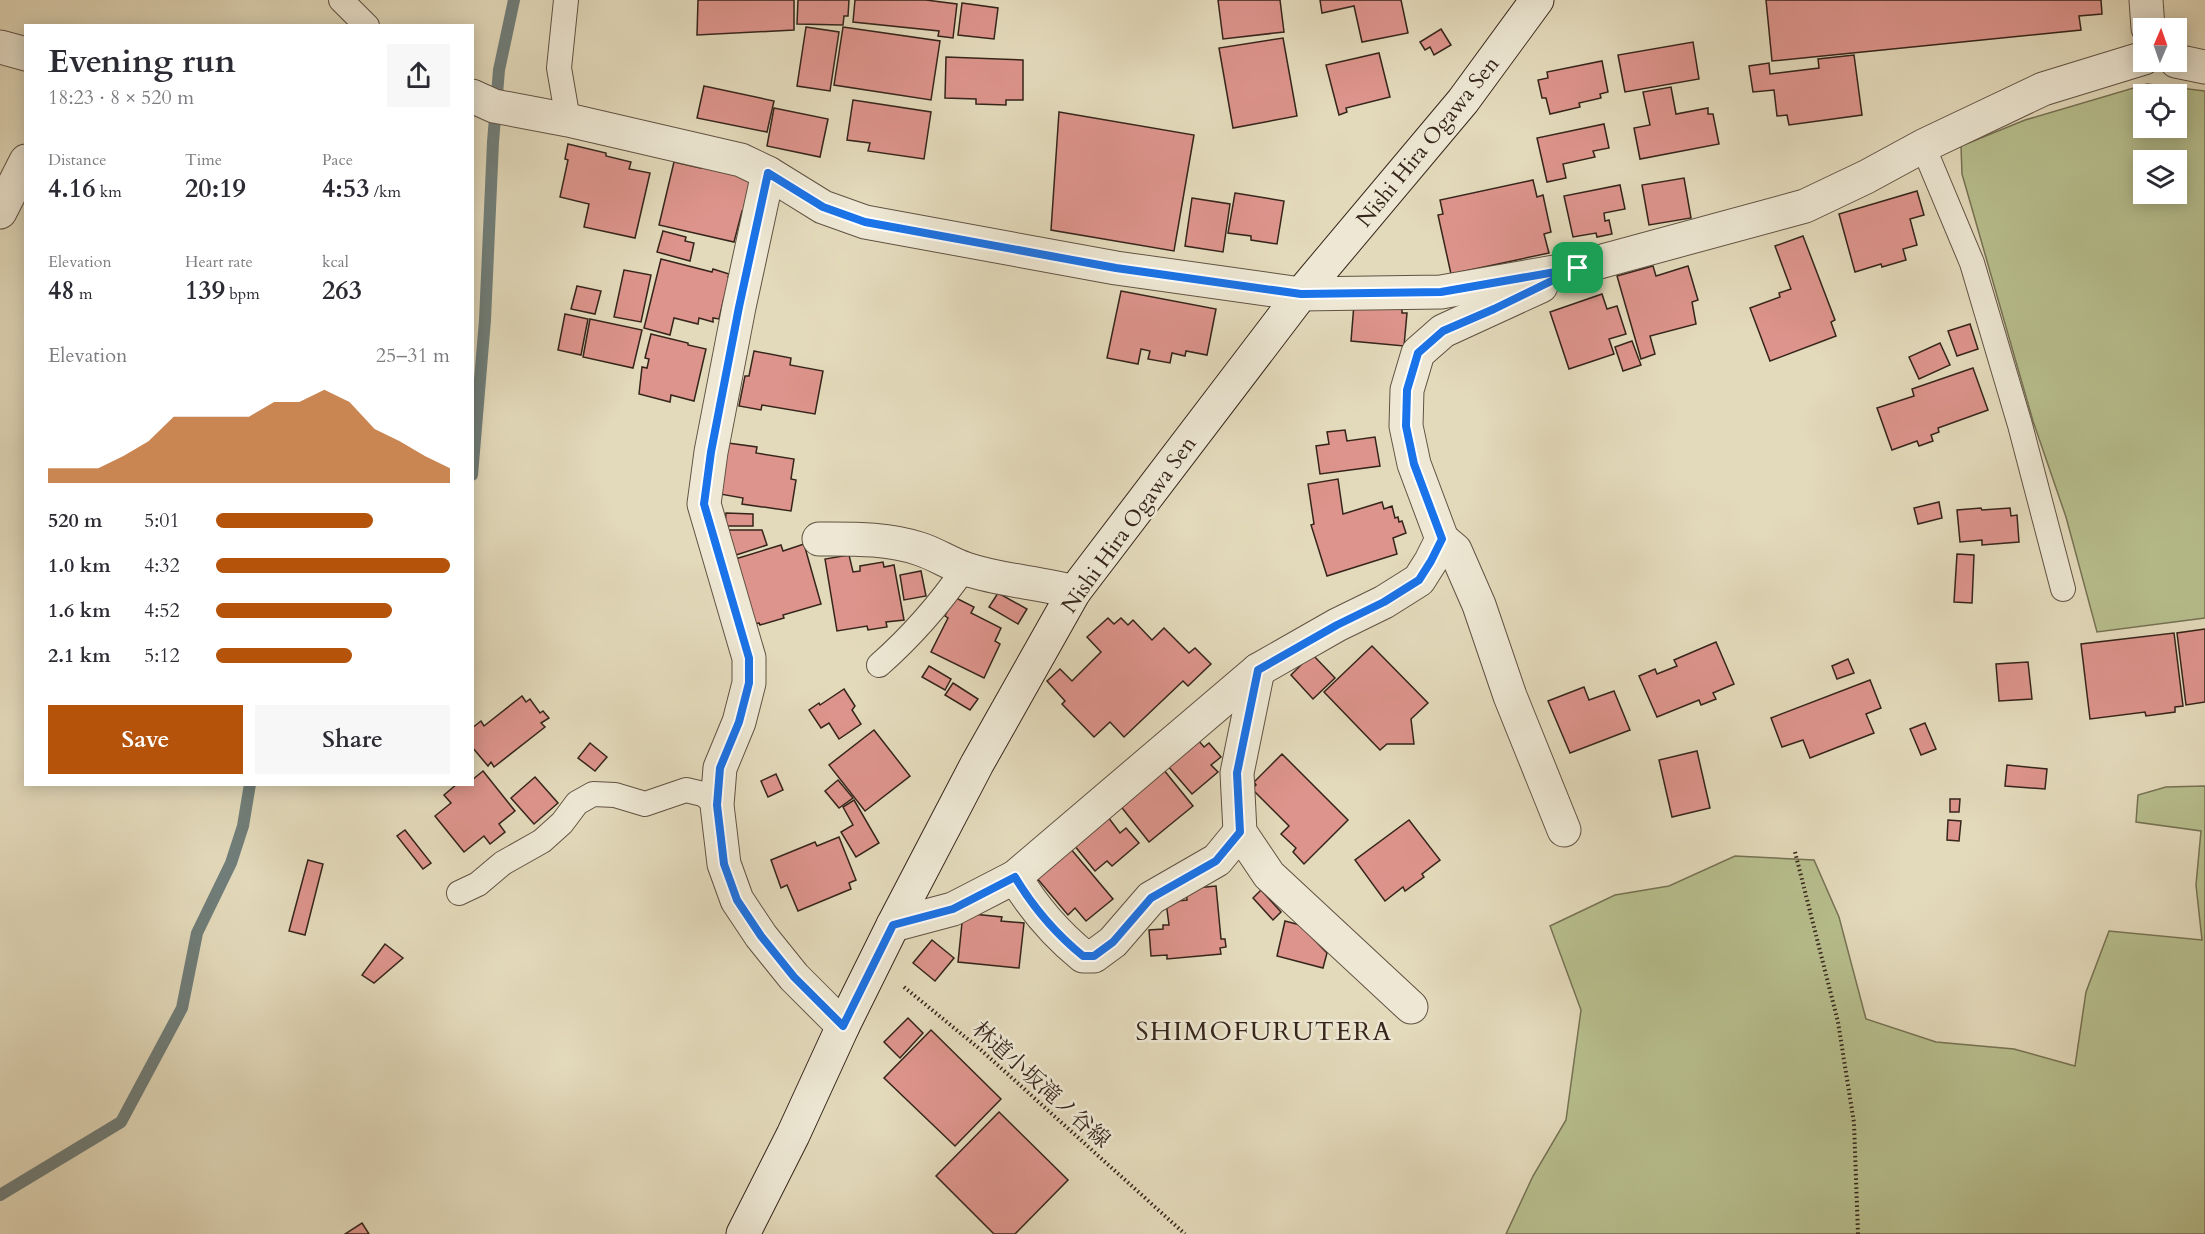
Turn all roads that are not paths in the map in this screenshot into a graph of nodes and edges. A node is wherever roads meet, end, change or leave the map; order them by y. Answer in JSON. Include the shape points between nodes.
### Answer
{"nodes":[{"id":1,"x":341,"y":0,"type":"edge"},
{"id":2,"x":566,"y":0,"type":"edge"},
{"id":3,"x":1537,"y":0,"type":"edge"},
{"id":4,"x":2146,"y":0,"type":"edge"},
{"id":5,"x":2147,"y":18,"type":"edge"},
{"id":6,"x":365,"y":24,"type":"edge"},
{"id":7,"x":0,"y":47,"type":"edge"},
{"id":8,"x":24,"y":53,"type":"edge"},
{"id":9,"x":2133,"y":61,"type":"edge"},
{"id":10,"x":2187,"y":64,"type":"edge"},
{"id":11,"x":2205,"y":67,"type":"edge"},
{"id":12,"x":474,"y":97,"type":"edge"},
{"id":13,"x":568,"y":120,"type":"junction"},
{"id":14,"x":1923,"y":146,"type":"junction"},
{"id":15,"x":24,"y":165,"type":"edge"},
{"id":16,"x":768,"y":173,"type":"junction"},
{"id":17,"x":0,"y":212,"type":"edge"},
{"id":18,"x":1578,"y":268,"type":"junction"},
{"id":19,"x":1301,"y":294,"type":"junction"},
{"id":20,"x":819,"y":539,"type":"dead end"},
{"id":21,"x":1442,"y":539,"type":"junction"},
{"id":22,"x":964,"y":569,"type":"junction"},
{"id":23,"x":2063,"y":589,"type":"dead end"},
{"id":24,"x":1074,"y":592,"type":"junction"},
{"id":25,"x":879,"y":665,"type":"dead end"},
{"id":26,"x":1258,"y":670,"type":"junction"},
{"id":27,"x":717,"y":805,"type":"junction"},
{"id":28,"x":1564,"y":830,"type":"dead end"},
{"id":29,"x":1240,"y":832,"type":"junction"},
{"id":30,"x":1015,"y":877,"type":"junction"},
{"id":31,"x":459,"y":893,"type":"dead end"},
{"id":32,"x":893,"y":925,"type":"junction"},
{"id":33,"x":1411,"y":1007,"type":"dead end"},
{"id":34,"x":843,"y":1026,"type":"junction"},
{"id":35,"x":743,"y":1234,"type":"edge"}],
"edges":[{"from":1,"to":6,"type":"lane"},
{"from":2,"to":13,"type":"lane","via":[[560,68]]},
{"from":3,"to":19,"type":"street","name":"Nishi Hira Ogawa Sen","via":[[1462,101]]},
{"from":4,"to":5,"type":"street"},
{"from":7,"to":8,"type":"street"},
{"from":9,"to":14,"type":"street","via":[[2043,88]]},
{"from":10,"to":11,"type":"street"},
{"from":12,"to":13,"type":"street","via":[[494,106]]},
{"from":13,"to":16,"type":"street","via":[[741,160]]},
{"from":14,"to":18,"type":"street","via":[[1805,206]]},
{"from":14,"to":23,"type":"lane","via":[[1972,263]]},
{"from":15,"to":17,"type":"street"},
{"from":16,"to":19,"type":"street","via":[[823,207],[865,222],[1116,268]]},
{"from":16,"to":27,"type":"street","via":[[739,307],[704,504],[749,658],[749,683],[739,722],[720,768]]},
{"from":18,"to":19,"type":"street","via":[[1441,292]]},
{"from":18,"to":21,"type":"street","via":[[1443,331],[1418,353],[1407,390],[1406,426],[1414,464]]},
{"from":19,"to":24,"type":"street","name":"Nishi Hira Ogawa Sen"},
{"from":20,"to":22,"type":"street","via":[[892,541],[921,549]]},
{"from":21,"to":26,"type":"street","via":[[1419,580]]},
{"from":21,"to":28,"type":"street","via":[[1455,550],[1479,605],[1510,696]]},
{"from":22,"to":24,"type":"street"},
{"from":22,"to":25,"type":"lane","via":[[908,640]]},
{"from":24,"to":32,"type":"street","name":"Nishi Hira Ogawa Sen","via":[[977,764]]},
{"from":26,"to":29,"type":"street","via":[[1237,773]]},
{"from":26,"to":30,"type":"street"},
{"from":27,"to":31,"type":"lane","via":[[703,794],[686,790],[645,804],[615,795],[593,794],[577,803],[542,841]]},
{"from":27,"to":34,"type":"street","via":[[724,864],[737,900],[794,977]]},
{"from":29,"to":30,"type":"street","via":[[1216,861],[1151,898],[1113,942],[1094,956],[1083,956],[1066,942],[1030,902]]},
{"from":29,"to":33,"type":"street","via":[[1269,875]]},
{"from":30,"to":32,"type":"street","via":[[953,909]]},
{"from":32,"to":34,"type":"street","name":"Nishi Hira Ogawa Sen"},
{"from":34,"to":35,"type":"street","name":"Nishi Hira Ogawa Sen"}]}
